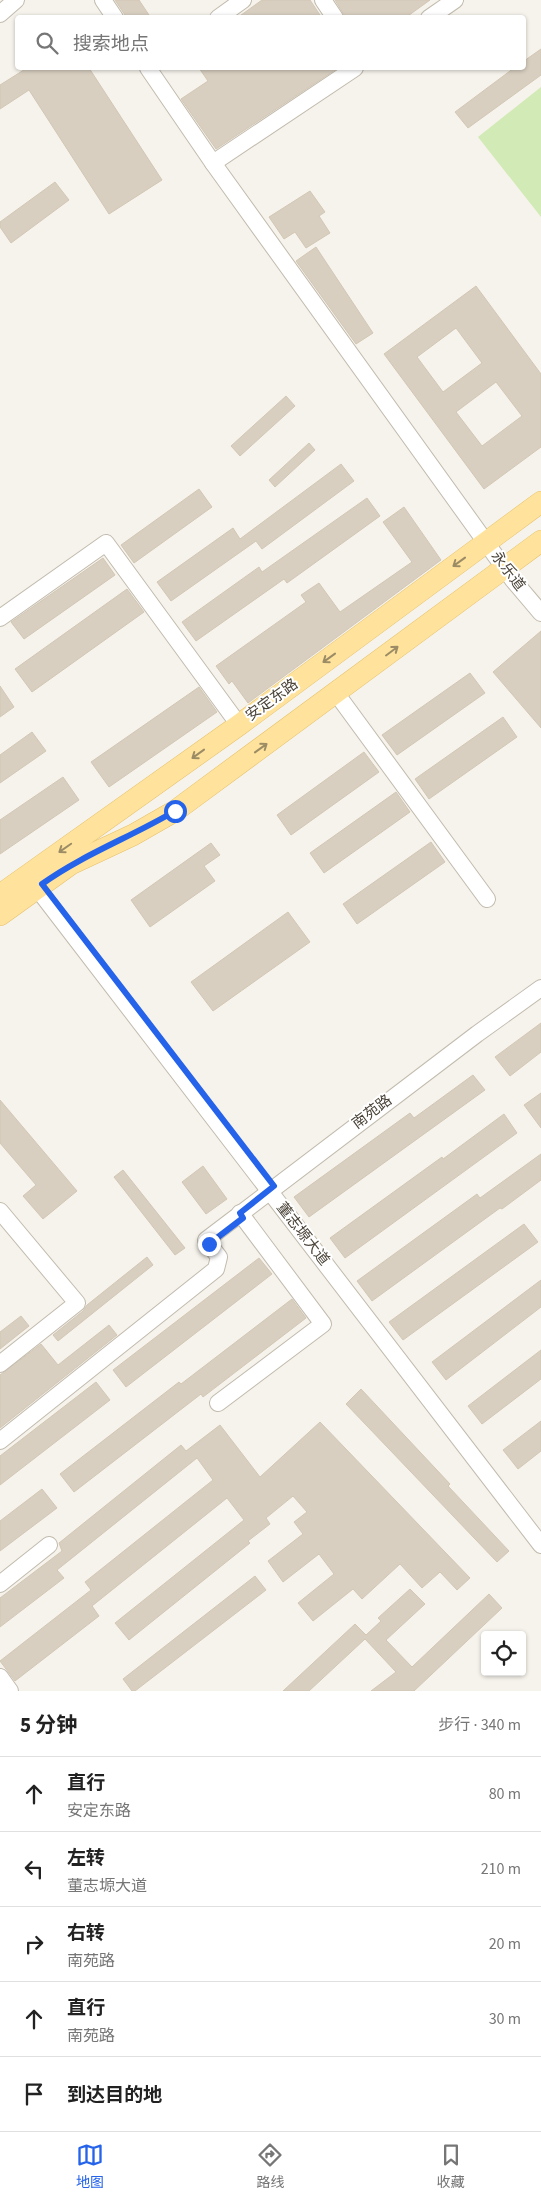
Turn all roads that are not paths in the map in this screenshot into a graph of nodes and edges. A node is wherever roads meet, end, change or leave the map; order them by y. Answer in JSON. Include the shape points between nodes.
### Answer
{"nodes":[{"id":1,"x":16,"y":0,"type":"edge"},
{"id":2,"x":103,"y":0,"type":"edge"},
{"id":3,"x":244,"y":0,"type":"edge"},
{"id":4,"x":323,"y":0,"type":"edge"},
{"id":5,"x":455,"y":0,"type":"edge"},
{"id":6,"x":0,"y":14,"type":"edge"},
{"id":7,"x":113,"y":15,"type":"edge"},
{"id":8,"x":222,"y":15,"type":"edge"},
{"id":9,"x":333,"y":15,"type":"edge"},
{"id":10,"x":433,"y":15,"type":"edge"},
{"id":11,"x":149,"y":70,"type":"edge"},
{"id":12,"x":352,"y":70,"type":"edge"},
{"id":13,"x":213,"y":163,"type":"junction"},
{"id":14,"x":541,"y":502,"type":"edge"},
{"id":15,"x":482,"y":535,"type":"junction"},
{"id":16,"x":541,"y":541,"type":"edge"},
{"id":17,"x":504,"y":568,"type":"junction"},
{"id":18,"x":541,"y":612,"type":"edge"},
{"id":19,"x":0,"y":618,"type":"edge"},
{"id":20,"x":336,"y":693,"type":"junction"},
{"id":21,"x":238,"y":725,"type":"junction"},
{"id":22,"x":35,"y":880,"type":"junction"},
{"id":23,"x":0,"y":895,"type":"edge"},
{"id":24,"x":488,"y":899,"type":"dead end"},
{"id":25,"x":0,"y":915,"type":"edge"},
{"id":26,"x":541,"y":988,"type":"edge"},
{"id":27,"x":541,"y":995,"type":"edge"},
{"id":28,"x":274,"y":1190,"type":"junction"},
{"id":29,"x":0,"y":1211,"type":"edge"},
{"id":30,"x":241,"y":1216,"type":"junction"},
{"id":31,"x":0,"y":1364,"type":"edge"},
{"id":32,"x":218,"y":1403,"type":"dead end"},
{"id":33,"x":0,"y":1440,"type":"edge"},
{"id":34,"x":541,"y":1533,"type":"edge"},
{"id":35,"x":541,"y":1545,"type":"edge"},
{"id":36,"x":49,"y":1546,"type":"dead end"},
{"id":37,"x":0,"y":1584,"type":"edge"},
{"id":38,"x":0,"y":1677,"type":"edge"},
{"id":39,"x":10,"y":1691,"type":"edge"}],
"edges":[{"from":1,"to":6,"type":"street"},
{"from":2,"to":7,"type":"street"},
{"from":3,"to":8,"type":"street"},
{"from":4,"to":9,"type":"street"},
{"from":5,"to":10,"type":"street"},
{"from":11,"to":13,"type":"street","name":"永乐道"},
{"from":12,"to":13,"type":"street"},
{"from":13,"to":15,"type":"street","name":"永乐道"},
{"from":14,"to":15,"type":"main road","name":"安定东路"},
{"from":15,"to":17,"type":"street","name":"永乐道"},
{"from":15,"to":21,"type":"main road","name":"安定东路","one_way":true},
{"from":16,"to":17,"type":"main road","name":"安定东路"},
{"from":17,"to":18,"type":"street","name":"永乐道"},
{"from":20,"to":17,"type":"main road","name":"安定东路","one_way":true},
{"from":19,"to":21,"type":"street","via":[[106,543]]},
{"from":22,"to":20,"type":"main road","name":"安定东路","one_way":true,"via":[[133,835],[175,811]]},
{"from":20,"to":24,"type":"street"},
{"from":21,"to":22,"type":"main road","name":"安定东路","one_way":true},
{"from":22,"to":23,"type":"main road","name":"安定东路"},
{"from":22,"to":25,"type":"main road","name":"安定东路"},
{"from":22,"to":28,"type":"street","name":"董志塬大道"},
{"from":26,"to":28,"type":"street","name":"南苑路"},
{"from":27,"to":28,"type":"street","name":"南苑路"},
{"from":28,"to":30,"type":"street","name":"南苑路"},
{"from":28,"to":34,"type":"street","name":"董志塬大道"},
{"from":28,"to":35,"type":"street","name":"董志塬大道"},
{"from":29,"to":31,"type":"street","via":[[77,1303]]},
{"from":30,"to":32,"type":"street","via":[[323,1324]]},
{"from":30,"to":33,"type":"street","name":"南苑路","via":[[207,1242],[219,1257],[216,1269]]},
{"from":36,"to":37,"type":"street"},
{"from":38,"to":39,"type":"street"}]}
